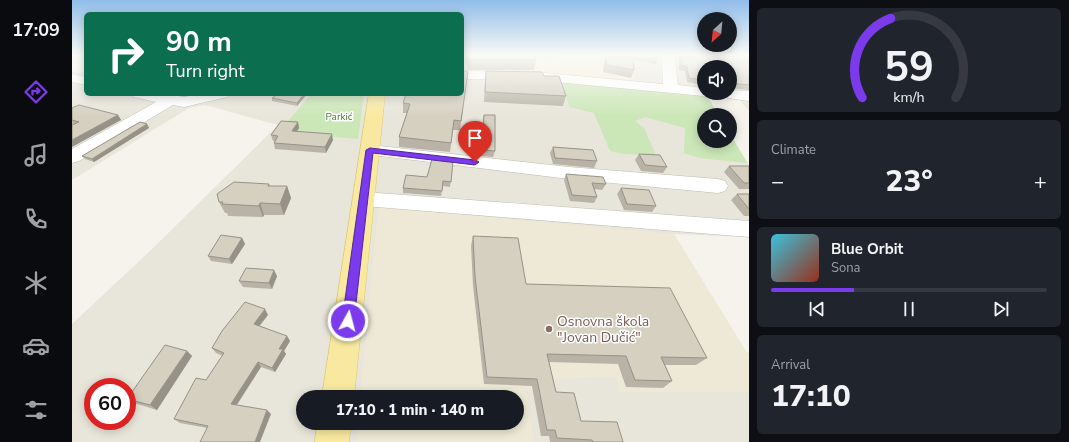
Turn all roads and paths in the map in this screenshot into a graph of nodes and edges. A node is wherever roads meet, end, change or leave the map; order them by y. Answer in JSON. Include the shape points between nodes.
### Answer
{"nodes":[{"id":1,"x":508,"y":76,"type":"edge"},
{"id":2,"x":670,"y":76,"type":"edge"},
{"id":3,"x":72,"y":78,"type":"edge"},
{"id":4,"x":84,"y":81,"type":"edge"},
{"id":5,"x":671,"y":88,"type":"junction"},
{"id":6,"x":697,"y":91,"type":"edge"},
{"id":7,"x":737,"y":95,"type":"edge"},
{"id":8,"x":149,"y":96,"type":"edge"},
{"id":9,"x":214,"y":96,"type":"edge"},
{"id":10,"x":377,"y":96,"type":"edge"},
{"id":11,"x":749,"y":96,"type":"edge"},
{"id":12,"x":170,"y":100,"type":"junction"},
{"id":13,"x":370,"y":150,"type":"junction"},
{"id":14,"x":72,"y":157,"type":"edge"},
{"id":15,"x":718,"y":186,"type":"dead end"},
{"id":16,"x":364,"y":199,"type":"junction"},
{"id":17,"x":749,"y":229,"type":"edge"},
{"id":18,"x":339,"y":390,"type":"edge"},
{"id":19,"x":333,"y":430,"type":"edge"},
{"id":20,"x":332,"y":442,"type":"edge"}],
"edges":[{"from":1,"to":5,"type":"street"},
{"from":2,"to":5,"type":"street"},
{"from":3,"to":4,"type":"street"},
{"from":5,"to":6,"type":"street"},
{"from":7,"to":11,"type":"street"},
{"from":8,"to":12,"type":"street"},
{"from":9,"to":12,"type":"street","via":[[184,102]]},
{"from":10,"to":13,"type":"main road"},
{"from":12,"to":14,"type":"street"},
{"from":13,"to":15,"type":"street","via":[[569,173]]},
{"from":13,"to":16,"type":"main road"},
{"from":16,"to":17,"type":"street"},
{"from":16,"to":18,"type":"main road"},
{"from":19,"to":20,"type":"main road"}]}
